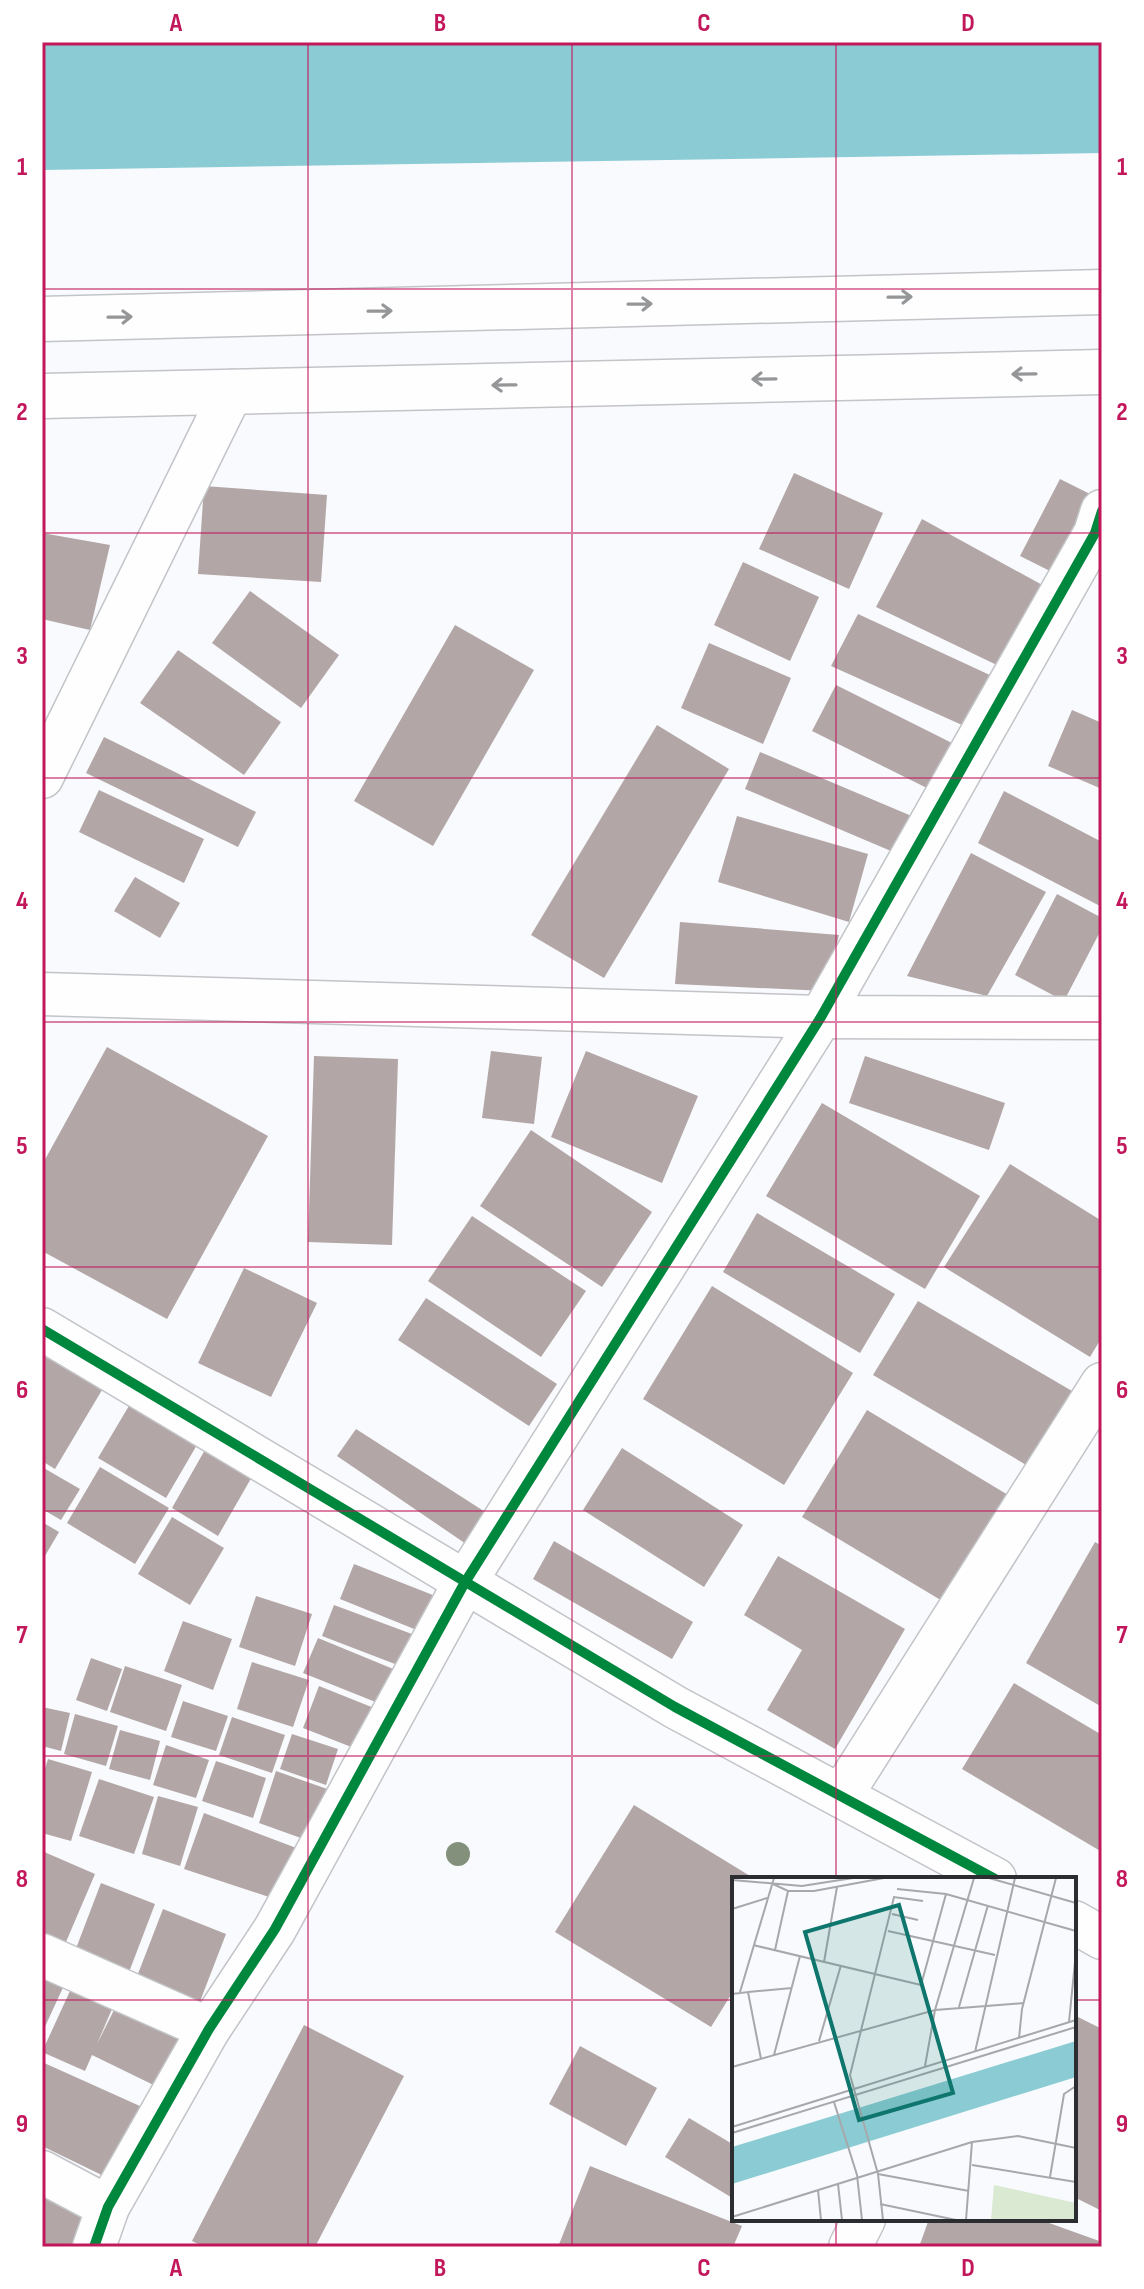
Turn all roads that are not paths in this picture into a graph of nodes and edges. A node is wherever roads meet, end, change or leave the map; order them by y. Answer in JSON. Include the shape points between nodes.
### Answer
{"nodes":[{"id":1,"x":1102,"y":292,"type":"edge"},
{"id":2,"x":42,"y":319,"type":"edge"},
{"id":3,"x":1102,"y":372,"type":"edge"},
{"id":4,"x":232,"y":391,"type":"junction"},
{"id":5,"x":42,"y":396,"type":"edge"},
{"id":6,"x":1102,"y":511,"type":"edge"},
{"id":7,"x":42,"y":777,"type":"edge"},
{"id":8,"x":42,"y":994,"type":"edge"},
{"id":9,"x":821,"y":1017,"type":"junction"},
{"id":10,"x":1102,"y":1018,"type":"edge"},
{"id":11,"x":42,"y":1329,"type":"edge"},
{"id":12,"x":1102,"y":1384,"type":"edge"},
{"id":13,"x":464,"y":1584,"type":"junction"},
{"id":14,"x":841,"y":1796,"type":"junction"},
{"id":15,"x":991,"y":1877,"type":"edge"},
{"id":16,"x":1076,"y":1923,"type":"edge"},
{"id":17,"x":1102,"y":1938,"type":"edge"},
{"id":18,"x":42,"y":1955,"type":"edge"},
{"id":19,"x":209,"y":2029,"type":"junction"},
{"id":20,"x":42,"y":2172,"type":"edge"},
{"id":21,"x":108,"y":2207,"type":"junction"},
{"id":22,"x":863,"y":2221,"type":"edge"},
{"id":23,"x":94,"y":2247,"type":"edge"},
{"id":24,"x":850,"y":2247,"type":"edge"}],
"edges":[{"from":2,"to":1,"type":"street","one_way":true},
{"from":3,"to":4,"type":"street","one_way":true},
{"from":4,"to":5,"type":"street"},
{"from":4,"to":7,"type":"street"},
{"from":6,"to":9,"type":"street","via":[[1095,533]]},
{"from":8,"to":9,"type":"street"},
{"from":9,"to":10,"type":"street"},
{"from":9,"to":13,"type":"street"},
{"from":11,"to":13,"type":"street"},
{"from":12,"to":14,"type":"street"},
{"from":13,"to":14,"type":"street"},
{"from":13,"to":19,"type":"street","via":[[275,1929]]},
{"from":14,"to":15,"type":"street"},
{"from":16,"to":17,"type":"street"},
{"from":18,"to":19,"type":"street"},
{"from":19,"to":21,"type":"street"},
{"from":20,"to":21,"type":"street"},
{"from":21,"to":23,"type":"street"},
{"from":22,"to":24,"type":"street"}]}
